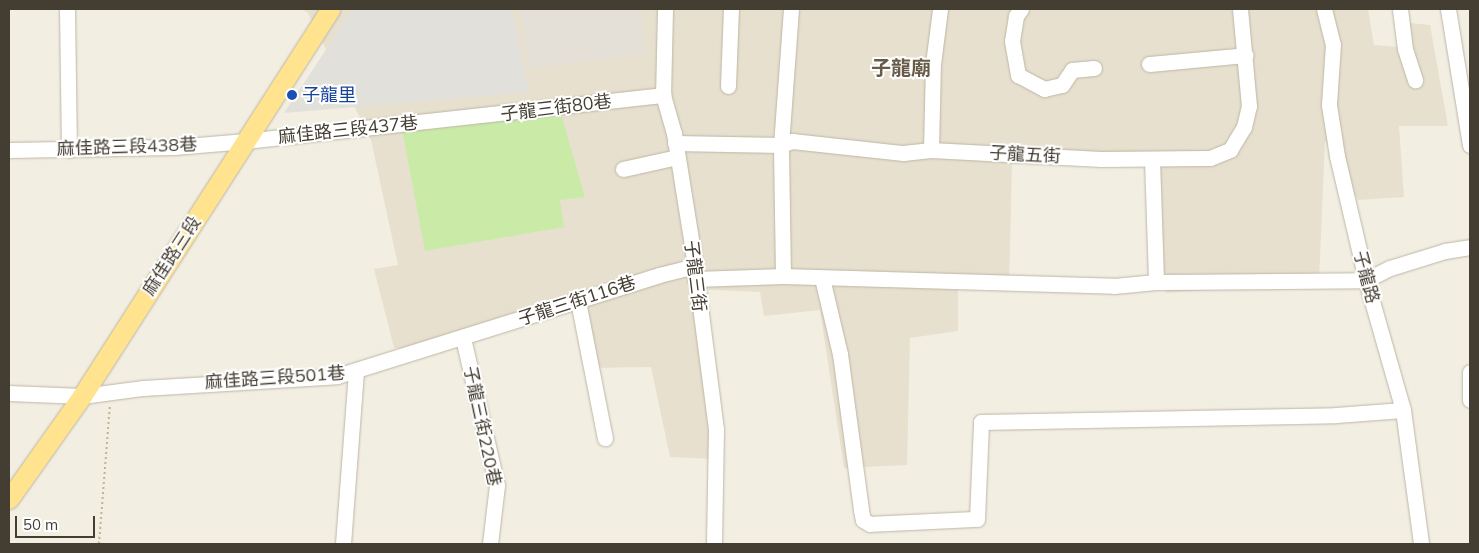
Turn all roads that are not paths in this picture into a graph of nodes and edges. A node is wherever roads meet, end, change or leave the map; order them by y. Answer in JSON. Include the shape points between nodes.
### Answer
{"nodes":[{"id":1,"x":68,"y":9,"type":"edge"},
{"id":2,"x":330,"y":9,"type":"edge"},
{"id":3,"x":665,"y":9,"type":"edge"},
{"id":4,"x":731,"y":9,"type":"edge"},
{"id":5,"x":791,"y":9,"type":"edge"},
{"id":6,"x":940,"y":9,"type":"edge"},
{"id":7,"x":1021,"y":9,"type":"edge"},
{"id":8,"x":1240,"y":9,"type":"edge"},
{"id":9,"x":1324,"y":9,"type":"edge"},
{"id":10,"x":1400,"y":9,"type":"edge"},
{"id":11,"x":1448,"y":9,"type":"edge"},
{"id":12,"x":1246,"y":55,"type":"junction"},
{"id":13,"x":1149,"y":64,"type":"dead end"},
{"id":14,"x":1094,"y":68,"type":"dead end"},
{"id":15,"x":1415,"y":80,"type":"dead end"},
{"id":16,"x":728,"y":86,"type":"dead end"},
{"id":17,"x":663,"y":95,"type":"junction"},
{"id":18,"x":449,"y":120,"type":"joint"},
{"id":19,"x":246,"y":141,"type":"junction"},
{"id":20,"x":781,"y":145,"type":"junction"},
{"id":21,"x":1470,"y":145,"type":"edge"},
{"id":22,"x":9,"y":150,"type":"edge"},
{"id":23,"x":69,"y":150,"type":"junction"},
{"id":24,"x":676,"y":150,"type":"junction"},
{"id":25,"x":930,"y":150,"type":"junction"},
{"id":26,"x":1152,"y":159,"type":"junction"},
{"id":27,"x":623,"y":169,"type":"dead end"},
{"id":28,"x":1470,"y":247,"type":"edge"},
{"id":29,"x":694,"y":273,"type":"junction"},
{"id":30,"x":783,"y":276,"type":"junction"},
{"id":31,"x":822,"y":278,"type":"junction"},
{"id":32,"x":1366,"y":280,"type":"junction"},
{"id":33,"x":1156,"y":282,"type":"junction"},
{"id":34,"x":578,"y":301,"type":"junction"},
{"id":35,"x":463,"y":338,"type":"junction"},
{"id":36,"x":356,"y":371,"type":"junction"},
{"id":37,"x":1470,"y":372,"type":"edge"},
{"id":38,"x":9,"y":393,"type":"edge"},
{"id":39,"x":82,"y":396,"type":"junction"},
{"id":40,"x":1470,"y":400,"type":"edge"},
{"id":41,"x":1403,"y":410,"type":"junction"},
{"id":42,"x":605,"y":438,"type":"dead end"},
{"id":43,"x":9,"y":499,"type":"edge"},
{"id":44,"x":343,"y":544,"type":"edge"},
{"id":45,"x":490,"y":544,"type":"edge"},
{"id":46,"x":714,"y":544,"type":"edge"},
{"id":47,"x":1421,"y":544,"type":"edge"}],
"edges":[{"from":1,"to":23,"type":"street"},
{"from":2,"to":19,"type":"main road","name":"麻佳路三段"},
{"from":3,"to":17,"type":"street","name":"子龍三街"},
{"from":4,"to":16,"type":"street"},
{"from":5,"to":20,"type":"street"},
{"from":6,"to":25,"type":"street","via":[[933,64]]},
{"from":7,"to":14,"type":"street","via":[[1015,21],[1012,41],[1018,74],[1044,89],[1062,86],[1072,70]]},
{"from":8,"to":12,"type":"street","name":"子龍五街"},
{"from":9,"to":32,"type":"street","name":"子龍路","via":[[1333,44],[1330,113],[1347,206]]},
{"from":10,"to":15,"type":"street","via":[[1405,49]]},
{"from":11,"to":21,"type":"street"},
{"from":12,"to":13,"type":"street"},
{"from":12,"to":26,"type":"street","name":"子龍五街","via":[[1249,106],[1244,127],[1230,150],[1210,158]]},
{"from":17,"to":18,"type":"street","name":"子龍三街80巷"},
{"from":17,"to":24,"type":"street","name":"子龍三街"},
{"from":18,"to":19,"type":"street","name":"麻佳路三段437巷"},
{"from":19,"to":23,"type":"street","name":"麻佳路三段438巷"},
{"from":19,"to":39,"type":"main road","name":"麻佳路三段"},
{"from":20,"to":24,"type":"street","name":"子龍五街"},
{"from":20,"to":25,"type":"street","name":"子龍五街","via":[[792,141],[895,152]]},
{"from":20,"to":30,"type":"street"},
{"from":22,"to":23,"type":"street","name":"麻佳路三段438巷"},
{"from":24,"to":27,"type":"street","name":"子龍五街"},
{"from":24,"to":29,"type":"street","name":"子龍三街"},
{"from":25,"to":26,"type":"street","name":"子龍五街"},
{"from":26,"to":33,"type":"street"},
{"from":28,"to":32,"type":"street","via":[[1390,268]]},
{"from":29,"to":30,"type":"street","name":"子龍三街116巷"},
{"from":29,"to":34,"type":"street","name":"子龍三街116巷"},
{"from":29,"to":46,"type":"street","name":"子龍三街","via":[[716,429]]},
{"from":30,"to":31,"type":"street","name":"子龍三街116巷"},
{"from":31,"to":33,"type":"street","name":"子龍三街116巷","via":[[1114,286]]},
{"from":31,"to":41,"type":"street","via":[[840,354],[861,510],[863,520],[870,524],[977,519],[981,422],[1336,416]]},
{"from":32,"to":33,"type":"street","name":"子龍三街116巷"},
{"from":32,"to":41,"type":"street","name":"子龍路"},
{"from":34,"to":35,"type":"street","name":"子龍三街116巷"},
{"from":34,"to":42,"type":"street"},
{"from":35,"to":36,"type":"street","name":"麻佳路三段501巷"},
{"from":35,"to":45,"type":"street","name":"子龍三街220巷","via":[[497,485]]},
{"from":36,"to":39,"type":"street","name":"麻佳路三段501巷","via":[[338,376]]},
{"from":36,"to":44,"type":"street"},
{"from":37,"to":40,"type":"street"},
{"from":38,"to":39,"type":"street","name":"麻佳路三段501巷"},
{"from":39,"to":43,"type":"main road","name":"麻佳路三段"},
{"from":41,"to":47,"type":"street","name":"子龍路"}]}
